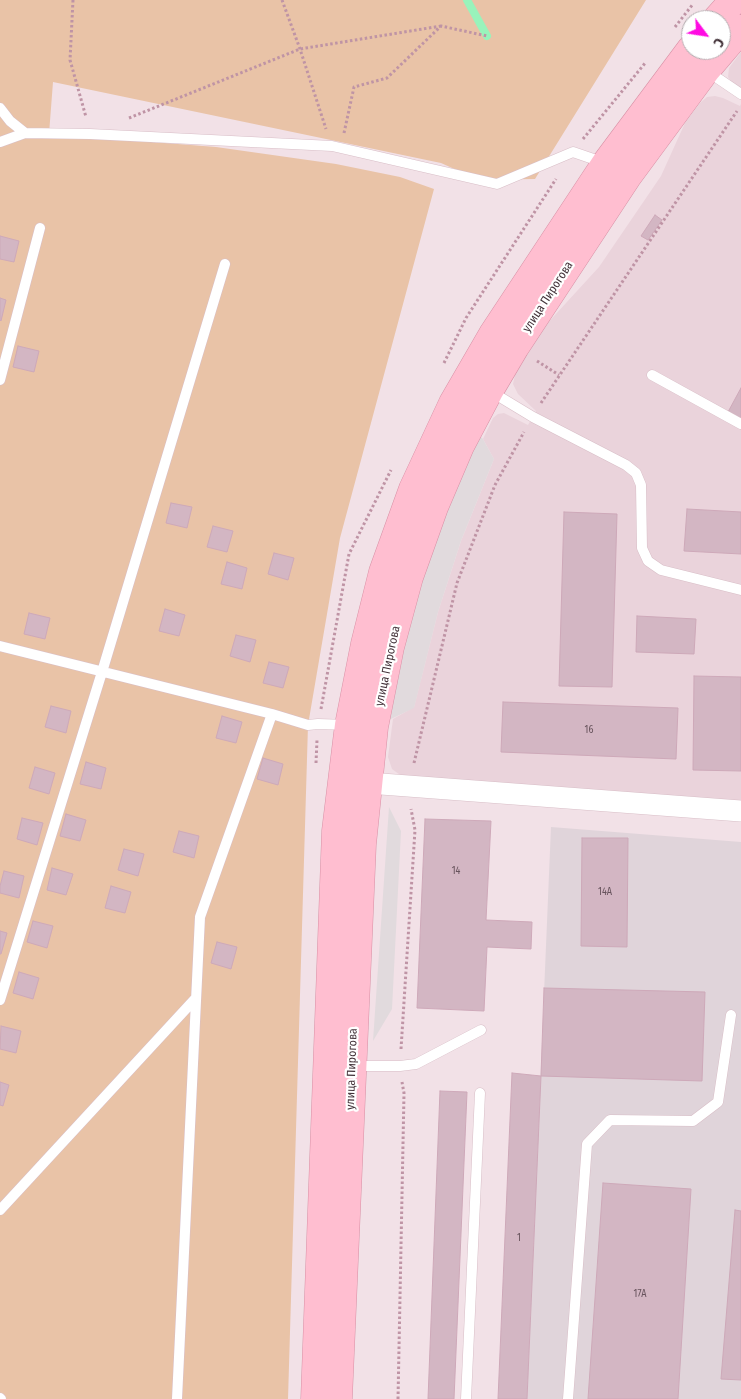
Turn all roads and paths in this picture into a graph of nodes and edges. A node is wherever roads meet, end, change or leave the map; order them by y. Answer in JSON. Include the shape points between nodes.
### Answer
{"nodes":[{"id":1,"x":73,"y":0,"type":"edge"},
{"id":2,"x":282,"y":0,"type":"edge"},
{"id":3,"x":734,"y":0,"type":"edge"},
{"id":4,"x":725,"y":10,"type":"edge"},
{"id":5,"x":441,"y":26,"type":"junction"},
{"id":6,"x":487,"y":36,"type":"dead end"},
{"id":7,"x":300,"y":49,"type":"junction"},
{"id":8,"x":694,"y":60,"type":"edge"},
{"id":9,"x":698,"y":60,"type":"edge"},
{"id":10,"x":741,"y":94,"type":"edge"},
{"id":11,"x":740,"y":106,"type":"dead end"},
{"id":12,"x":0,"y":108,"type":"edge"},
{"id":13,"x":127,"y":119,"type":"dead end"},
{"id":14,"x":25,"y":133,"type":"junction"},
{"id":15,"x":90,"y":134,"type":"junction"},
{"id":16,"x":0,"y":142,"type":"edge"},
{"id":17,"x":336,"y":147,"type":"junction"},
{"id":18,"x":616,"y":170,"type":"junction"},
{"id":19,"x":40,"y":228,"type":"dead end"},
{"id":20,"x":225,"y":264,"type":"dead end"},
{"id":21,"x":535,"y":360,"type":"dead end"},
{"id":22,"x":559,"y":375,"type":"junction"},
{"id":23,"x":652,"y":376,"type":"dead end"},
{"id":24,"x":0,"y":380,"type":"edge"},
{"id":25,"x":478,"y":385,"type":"junction"},
{"id":26,"x":536,"y":411,"type":"dead end"},
{"id":27,"x":741,"y":424,"type":"edge"},
{"id":28,"x":528,"y":425,"type":"dead end"},
{"id":29,"x":741,"y":590,"type":"edge"},
{"id":30,"x":0,"y":646,"type":"edge"},
{"id":31,"x":102,"y":672,"type":"junction"},
{"id":32,"x":272,"y":714,"type":"junction"},
{"id":33,"x":362,"y":726,"type":"junction"},
{"id":34,"x":414,"y":765,"type":"dead end"},
{"id":35,"x":355,"y":782,"type":"junction"},
{"id":36,"x":410,"y":805,"type":"dead end"},
{"id":37,"x":741,"y":811,"type":"edge"},
{"id":38,"x":195,"y":999,"type":"junction"},
{"id":39,"x":0,"y":1000,"type":"edge"},
{"id":40,"x":730,"y":1015,"type":"dead end"},
{"id":41,"x":481,"y":1030,"type":"dead end"},
{"id":42,"x":401,"y":1054,"type":"dead end"},
{"id":43,"x":339,"y":1066,"type":"junction"},
{"id":44,"x":400,"y":1075,"type":"dead end"},
{"id":45,"x":480,"y":1094,"type":"dead end"},
{"id":46,"x":0,"y":1210,"type":"edge"},
{"id":47,"x":177,"y":1399,"type":"edge"},
{"id":48,"x":315,"y":1399,"type":"edge"},
{"id":49,"x":338,"y":1399,"type":"edge"},
{"id":50,"x":398,"y":1399,"type":"edge"},
{"id":51,"x":466,"y":1399,"type":"edge"},
{"id":52,"x":568,"y":1399,"type":"edge"}],
"edges":[{"from":1,"to":15,"type":"path","via":[[70,60]]},
{"from":2,"to":7,"type":"path"},
{"from":3,"to":4,"type":"main road"},
{"from":5,"to":6,"type":"path"},
{"from":5,"to":7,"type":"path"},
{"from":5,"to":17,"type":"path","via":[[387,78],[354,87]]},
{"from":7,"to":13,"type":"path"},
{"from":7,"to":17,"type":"path"},
{"from":8,"to":18,"type":"main road","name":"улица Пирогова"},
{"from":9,"to":10,"type":"lane"},
{"from":11,"to":22,"type":"path"},
{"from":12,"to":14,"type":"lane"},
{"from":14,"to":15,"type":"lane"},
{"from":14,"to":16,"type":"lane"},
{"from":15,"to":17,"type":"lane"},
{"from":17,"to":18,"type":"lane","via":[[498,184],[573,152]]},
{"from":18,"to":25,"type":"main road","name":"улица Пирогова","via":[[515,347]]},
{"from":19,"to":24,"type":"lane"},
{"from":20,"to":31,"type":"lane"},
{"from":21,"to":22,"type":"path"},
{"from":22,"to":26,"type":"path"},
{"from":23,"to":27,"type":"lane"},
{"from":25,"to":29,"type":"lane","via":[[626,465],[636,474],[641,485],[642,548],[648,561],[660,570]]},
{"from":25,"to":33,"type":"main road","name":"улица Пирогова","via":[[460,446],[409,578],[390,647]]},
{"from":28,"to":34,"type":"path","via":[[495,484],[457,583]]},
{"from":30,"to":31,"type":"lane"},
{"from":31,"to":32,"type":"lane"},
{"from":31,"to":39,"type":"lane"},
{"from":32,"to":33,"type":"lane","via":[[308,725]]},
{"from":32,"to":38,"type":"lane","via":[[200,917]]},
{"from":33,"to":35,"type":"main road","name":"улица Пирогова"},
{"from":35,"to":37,"type":"street"},
{"from":35,"to":43,"type":"main road","name":"улица Пирогова","via":[[362,844]]},
{"from":36,"to":42,"type":"path","via":[[415,830]]},
{"from":38,"to":46,"type":"lane"},
{"from":38,"to":47,"type":"lane"},
{"from":40,"to":52,"type":"lane","via":[[718,1102],[693,1121],[610,1120],[587,1144]]},
{"from":41,"to":43,"type":"lane","via":[[416,1064]]},
{"from":43,"to":48,"type":"main road","name":"улица Пирогова"},
{"from":43,"to":49,"type":"main road","name":"улица Пирогова"},
{"from":44,"to":50,"type":"path","via":[[404,1093]]},
{"from":45,"to":51,"type":"lane"}]}
